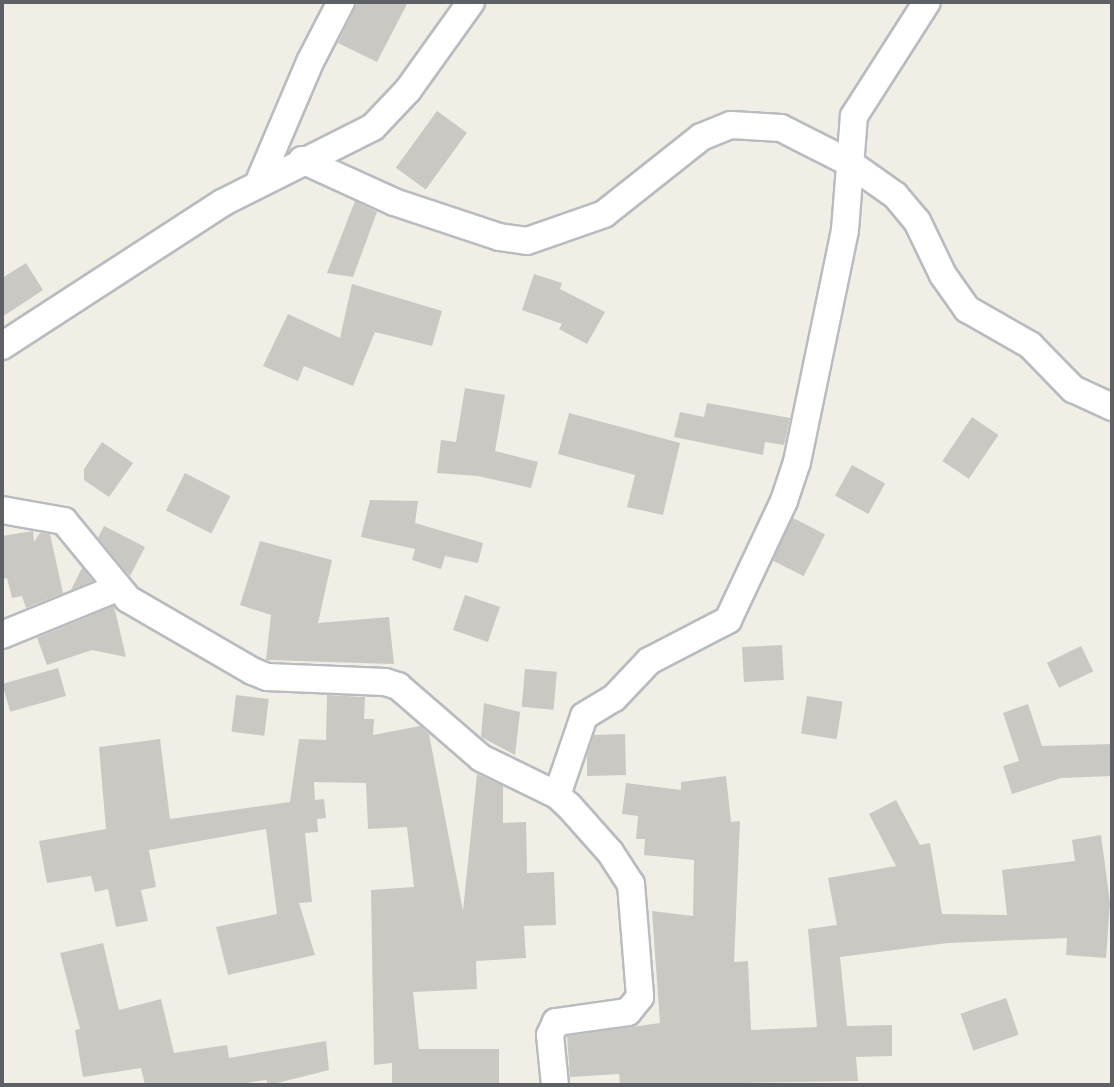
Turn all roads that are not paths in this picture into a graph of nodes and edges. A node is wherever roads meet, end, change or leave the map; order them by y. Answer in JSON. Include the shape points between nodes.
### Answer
{"nodes":[{"id":1,"x":341,"y":2,"type":"edge"},
{"id":2,"x":471,"y":2,"type":"edge"},
{"id":3,"x":927,"y":2,"type":"edge"},
{"id":4,"x":302,"y":160,"type":"junction"},
{"id":5,"x":848,"y":162,"type":"junction"},
{"id":6,"x":258,"y":184,"type":"junction"},
{"id":7,"x":2,"y":346,"type":"edge"},
{"id":8,"x":1112,"y":407,"type":"edge"},
{"id":9,"x":2,"y":510,"type":"edge"},
{"id":10,"x":117,"y":588,"type":"junction"},
{"id":11,"x":2,"y":635,"type":"edge"},
{"id":12,"x":557,"y":795,"type":"junction"},
{"id":13,"x":555,"y":1085,"type":"edge"}],
"edges":[{"from":1,"to":6,"type":"street"},
{"from":2,"to":4,"type":"street","via":[[408,90],[373,127],[337,148]]},
{"from":3,"to":5,"type":"street","via":[[857,106]]},
{"from":4,"to":5,"type":"street","via":[[394,202],[499,237],[527,241],[604,214],[668,160],[701,137],[731,125],[781,128]]},
{"from":4,"to":6,"type":"street"},
{"from":5,"to":8,"type":"street","via":[[895,195],[917,221],[943,275],[967,309],[1030,345],[1073,390]]},
{"from":5,"to":12,"type":"street","via":[[845,230],[797,462],[784,501],[728,620],[649,661],[614,698],[584,716]]},
{"from":6,"to":7,"type":"street"},
{"from":9,"to":10,"type":"street","via":[[64,522]]},
{"from":10,"to":11,"type":"street"},
{"from":10,"to":12,"type":"street","via":[[267,677],[398,686],[481,758]]},
{"from":12,"to":13,"type":"street","via":[[610,852],[631,884],[640,996],[628,1012],[556,1022],[550,1034]]}]}
